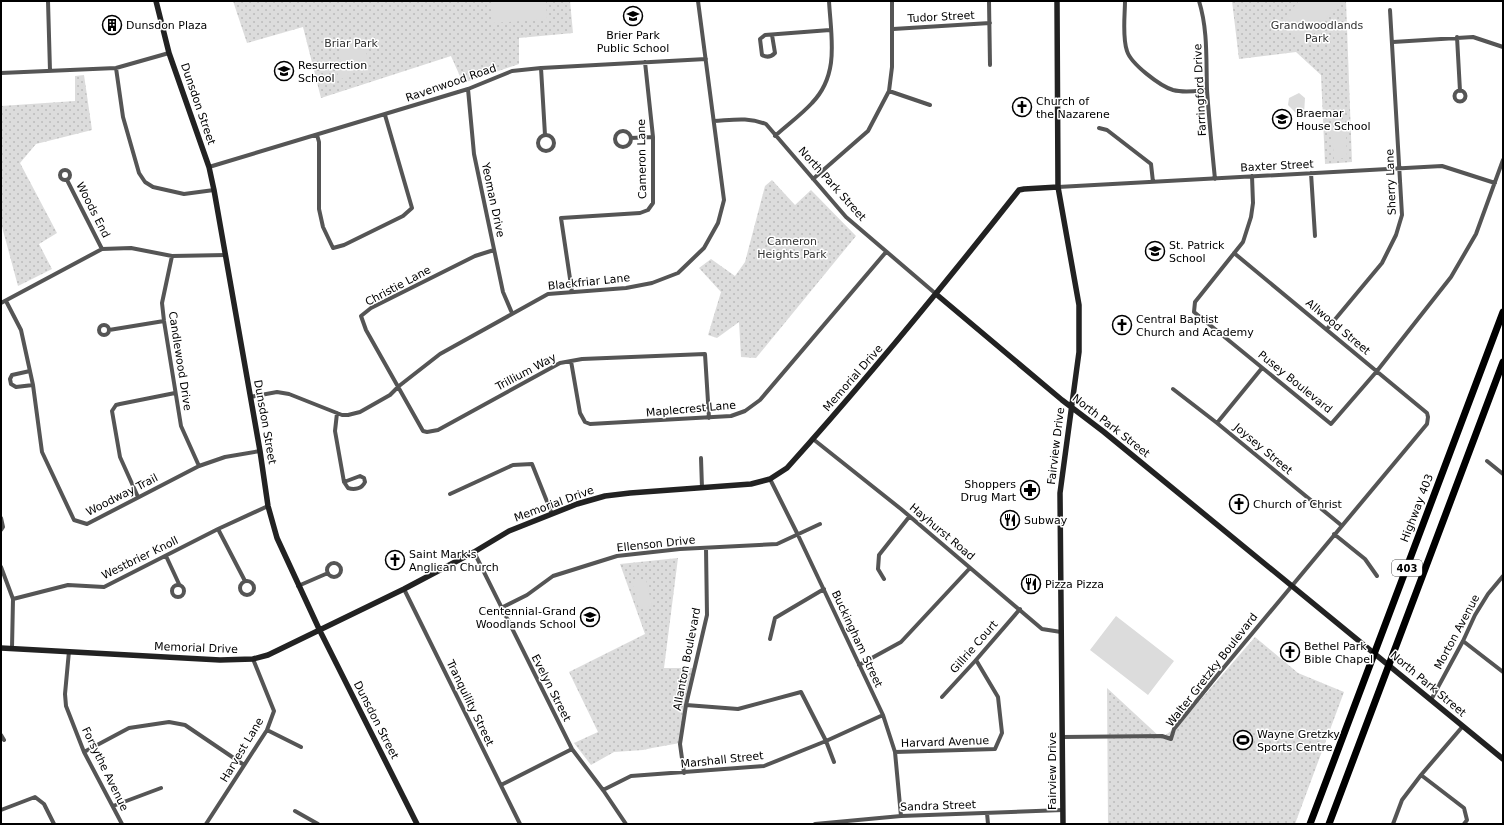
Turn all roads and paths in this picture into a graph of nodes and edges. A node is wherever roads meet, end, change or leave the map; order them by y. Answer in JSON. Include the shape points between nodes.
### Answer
{"nodes":[{"id":1,"x":48,"y":1,"type":"edge"},
{"id":2,"x":156,"y":1,"type":"edge"},
{"id":3,"x":698,"y":1,"type":"edge"},
{"id":4,"x":829,"y":1,"type":"edge"},
{"id":5,"x":892,"y":1,"type":"edge"},
{"id":6,"x":989,"y":1,"type":"edge"},
{"id":7,"x":1057,"y":1,"type":"edge"},
{"id":8,"x":1125,"y":1,"type":"edge"},
{"id":9,"x":1199,"y":1,"type":"edge"},
{"id":10,"x":1390,"y":10,"type":"dead end"},
{"id":11,"x":990,"y":23,"type":"junction"},
{"id":12,"x":893,"y":29,"type":"junction"},
{"id":13,"x":830,"y":30,"type":"junction"},
{"id":14,"x":772,"y":35,"type":"junction"},
{"id":15,"x":1457,"y":37,"type":"junction"},
{"id":16,"x":1393,"y":42,"type":"junction"},
{"id":17,"x":1503,"y":47,"type":"edge"},
{"id":18,"x":169,"y":53,"type":"junction"},
{"id":19,"x":706,"y":59,"type":"junction"},
{"id":20,"x":645,"y":62,"type":"junction"},
{"id":21,"x":990,"y":65,"type":"dead end"},
{"id":22,"x":116,"y":68,"type":"junction"},
{"id":23,"x":541,"y":68,"type":"junction"},
{"id":24,"x":50,"y":71,"type":"junction"},
{"id":25,"x":1,"y":73,"type":"edge"},
{"id":26,"x":468,"y":89,"type":"junction"},
{"id":27,"x":1208,"y":90,"type":"junction"},
{"id":28,"x":889,"y":91,"type":"junction"},
{"id":29,"x":1460,"y":91,"type":"dead end"},
{"id":30,"x":930,"y":106,"type":"dead end"},
{"id":31,"x":385,"y":115,"type":"junction"},
{"id":32,"x":714,"y":121,"type":"junction"},
{"id":33,"x":1099,"y":128,"type":"dead end"},
{"id":34,"x":317,"y":135,"type":"junction"},
{"id":35,"x":545,"y":135,"type":"junction"},
{"id":36,"x":775,"y":136,"type":"junction"},
{"id":37,"x":653,"y":137,"type":"junction"},
{"id":38,"x":631,"y":138,"type":"junction"},
{"id":39,"x":1503,"y":160,"type":"edge"},
{"id":40,"x":209,"y":167,"type":"junction"},
{"id":41,"x":1400,"y":167,"type":"junction"},
{"id":42,"x":1311,"y":174,"type":"junction"},
{"id":43,"x":1252,"y":176,"type":"junction"},
{"id":44,"x":814,"y":179,"type":"junction"},
{"id":45,"x":1215,"y":179,"type":"junction"},
{"id":46,"x":67,"y":180,"type":"dead end"},
{"id":47,"x":1152,"y":182,"type":"junction"},
{"id":48,"x":1495,"y":183,"type":"junction"},
{"id":49,"x":1058,"y":187,"type":"junction"},
{"id":50,"x":214,"y":190,"type":"junction"},
{"id":51,"x":1315,"y":236,"type":"dead end"},
{"id":52,"x":102,"y":250,"type":"junction"},
{"id":53,"x":494,"y":250,"type":"junction"},
{"id":54,"x":886,"y":252,"type":"junction"},
{"id":55,"x":1234,"y":253,"type":"junction"},
{"id":56,"x":226,"y":255,"type":"junction"},
{"id":57,"x":172,"y":256,"type":"junction"},
{"id":58,"x":572,"y":292,"type":"junction"},
{"id":59,"x":936,"y":294,"type":"junction"},
{"id":60,"x":6,"y":301,"type":"junction"},
{"id":61,"x":1,"y":303,"type":"edge"},
{"id":62,"x":1503,"y":312,"type":"edge"},
{"id":63,"x":512,"y":313,"type":"junction"},
{"id":64,"x":164,"y":321,"type":"junction"},
{"id":65,"x":1327,"y":329,"type":"junction"},
{"id":66,"x":109,"y":330,"type":"dead end"},
{"id":67,"x":571,"y":361,"type":"junction"},
{"id":68,"x":1503,"y":362,"type":"edge"},
{"id":69,"x":1262,"y":368,"type":"junction"},
{"id":70,"x":30,"y":371,"type":"junction"},
{"id":71,"x":1377,"y":371,"type":"junction"},
{"id":72,"x":33,"y":385,"type":"junction"},
{"id":73,"x":399,"y":386,"type":"junction"},
{"id":74,"x":1173,"y":389,"type":"dead end"},
{"id":75,"x":176,"y":393,"type":"junction"},
{"id":76,"x":250,"y":398,"type":"junction"},
{"id":77,"x":1071,"y":407,"type":"junction"},
{"id":78,"x":337,"y":413,"type":"junction"},
{"id":79,"x":709,"y":418,"type":"junction"},
{"id":80,"x":1217,"y":423,"type":"junction"},
{"id":81,"x":813,"y":439,"type":"junction"},
{"id":82,"x":260,"y":451,"type":"junction"},
{"id":83,"x":701,"y":458,"type":"dead end"},
{"id":84,"x":1486,"y":461,"type":"dead end"},
{"id":85,"x":199,"y":466,"type":"junction"},
{"id":86,"x":1503,"y":474,"type":"edge"},
{"id":87,"x":770,"y":479,"type":"junction"},
{"id":88,"x":344,"y":482,"type":"junction"},
{"id":89,"x":702,"y":488,"type":"junction"},
{"id":90,"x":450,"y":494,"type":"dead end"},
{"id":91,"x":138,"y":497,"type":"junction"},
{"id":92,"x":268,"y":506,"type":"junction"},
{"id":93,"x":552,"y":514,"type":"junction"},
{"id":94,"x":909,"y":517,"type":"junction"},
{"id":95,"x":1,"y":518,"type":"edge"},
{"id":96,"x":820,"y":524,"type":"dead end"},
{"id":97,"x":1341,"y":525,"type":"junction"},
{"id":98,"x":218,"y":529,"type":"junction"},
{"id":99,"x":1,"y":530,"type":"edge"},
{"id":100,"x":797,"y":534,"type":"junction"},
{"id":101,"x":1334,"y":534,"type":"junction"},
{"id":102,"x":706,"y":548,"type":"junction"},
{"id":103,"x":474,"y":552,"type":"junction"},
{"id":104,"x":166,"y":556,"type":"junction"},
{"id":105,"x":1,"y":567,"type":"edge"},
{"id":106,"x":970,"y":568,"type":"junction"},
{"id":107,"x":328,"y":573,"type":"dead end"},
{"id":108,"x":1377,"y":576,"type":"dead end"},
{"id":109,"x":1503,"y":576,"type":"edge"},
{"id":110,"x":884,"y":579,"type":"dead end"},
{"id":111,"x":245,"y":581,"type":"dead end"},
{"id":112,"x":178,"y":584,"type":"dead end"},
{"id":113,"x":298,"y":586,"type":"junction"},
{"id":114,"x":1292,"y":586,"type":"junction"},
{"id":115,"x":404,"y":589,"type":"junction"},
{"id":116,"x":824,"y":590,"type":"junction"},
{"id":117,"x":13,"y":599,"type":"junction"},
{"id":118,"x":501,"y":608,"type":"junction"},
{"id":119,"x":1020,"y":609,"type":"junction"},
{"id":120,"x":320,"y":631,"type":"junction"},
{"id":121,"x":1061,"y":632,"type":"junction"},
{"id":122,"x":770,"y":639,"type":"dead end"},
{"id":123,"x":1463,"y":641,"type":"junction"},
{"id":124,"x":1,"y":648,"type":"edge"},
{"id":125,"x":12,"y":648,"type":"junction"},
{"id":126,"x":69,"y":651,"type":"junction"},
{"id":127,"x":253,"y":659,"type":"junction"},
{"id":128,"x":976,"y":660,"type":"junction"},
{"id":129,"x":859,"y":665,"type":"junction"},
{"id":130,"x":1503,"y":672,"type":"edge"},
{"id":131,"x":942,"y":697,"type":"dead end"},
{"id":132,"x":1431,"y":700,"type":"junction"},
{"id":133,"x":686,"y":705,"type":"junction"},
{"id":134,"x":883,"y":715,"type":"junction"},
{"id":135,"x":1463,"y":726,"type":"junction"},
{"id":136,"x":267,"y":730,"type":"junction"},
{"id":137,"x":1,"y":734,"type":"edge"},
{"id":138,"x":1062,"y":737,"type":"junction"},
{"id":139,"x":4,"y":740,"type":"dead end"},
{"id":140,"x":826,"y":741,"type":"junction"},
{"id":141,"x":302,"y":746,"type":"dead end"},
{"id":142,"x":572,"y":749,"type":"junction"},
{"id":143,"x":84,"y":752,"type":"junction"},
{"id":144,"x":894,"y":752,"type":"junction"},
{"id":145,"x":1503,"y":759,"type":"edge"},
{"id":146,"x":834,"y":762,"type":"dead end"},
{"id":147,"x":244,"y":765,"type":"junction"},
{"id":148,"x":684,"y":773,"type":"junction"},
{"id":149,"x":1422,"y":775,"type":"junction"},
{"id":150,"x":501,"y":785,"type":"junction"},
{"id":151,"x":161,"y":788,"type":"dead end"},
{"id":152,"x":604,"y":790,"type":"junction"},
{"id":153,"x":113,"y":806,"type":"junction"},
{"id":154,"x":1,"y":810,"type":"edge"},
{"id":155,"x":1063,"y":810,"type":"junction"},
{"id":156,"x":295,"y":811,"type":"dead end"},
{"id":157,"x":987,"y":813,"type":"junction"},
{"id":158,"x":901,"y":816,"type":"junction"},
{"id":159,"x":54,"y":824,"type":"edge"},
{"id":160,"x":122,"y":824,"type":"edge"},
{"id":161,"x":206,"y":824,"type":"edge"},
{"id":162,"x":318,"y":824,"type":"edge"},
{"id":163,"x":417,"y":824,"type":"edge"},
{"id":164,"x":520,"y":824,"type":"edge"},
{"id":165,"x":626,"y":824,"type":"edge"},
{"id":166,"x":815,"y":824,"type":"edge"},
{"id":167,"x":821,"y":824,"type":"edge"},
{"id":168,"x":988,"y":824,"type":"edge"},
{"id":169,"x":1063,"y":824,"type":"edge"},
{"id":170,"x":1310,"y":824,"type":"edge"},
{"id":171,"x":1329,"y":824,"type":"edge"},
{"id":172,"x":1394,"y":824,"type":"edge"},
{"id":173,"x":1464,"y":824,"type":"edge"}],
"edges":[{"from":1,"to":24,"type":"street"},
{"from":2,"to":18,"type":"main road","name":"Dunsdon Street"},
{"from":3,"to":19,"type":"street","name":"Blackfriar Lane"},
{"from":4,"to":13,"type":"street"},
{"from":5,"to":12,"type":"street"},
{"from":6,"to":11,"type":"street"},
{"from":7,"to":49,"type":"main road","name":"Fairview Drive"},
{"from":8,"to":27,"type":"street","via":[[1125,43],[1130,58],[1165,87],[1182,91]]},
{"from":9,"to":27,"type":"street","name":"Farringford Drive","via":[[1206,34]]},
{"from":10,"to":16,"type":"street","name":"Sherry Lane"},
{"from":11,"to":12,"type":"street","name":"Tudor Street"},
{"from":11,"to":21,"type":"street"},
{"from":12,"to":28,"type":"street"},
{"from":13,"to":14,"type":"street"},
{"from":13,"to":36,"type":"street","via":[[832,62],[826,83],[813,102]]},
{"from":14,"to":14,"type":"street","via":[[765,35],[760,39],[762,55],[765,57],[774,53]]},
{"from":15,"to":16,"type":"street"},
{"from":15,"to":17,"type":"street","via":[[1473,37]]},
{"from":15,"to":29,"type":"street"},
{"from":16,"to":41,"type":"street","name":"Sherry Lane"},
{"from":18,"to":22,"type":"street"},
{"from":18,"to":40,"type":"main road","name":"Dunsdon Street"},
{"from":19,"to":20,"type":"street","name":"Ravenwood Road"},
{"from":19,"to":32,"type":"street","name":"Blackfriar Lane"},
{"from":20,"to":23,"type":"street","name":"Ravenwood Road"},
{"from":20,"to":37,"type":"street","name":"Cameron Lane"},
{"from":22,"to":24,"type":"street"},
{"from":22,"to":50,"type":"street","via":[[123,117],[145,182],[153,187],[184,194]]},
{"from":23,"to":26,"type":"street","name":"Ravenwood Road","via":[[512,71]]},
{"from":23,"to":35,"type":"street"},
{"from":24,"to":25,"type":"street"},
{"from":26,"to":31,"type":"street","name":"Ravenwood Road"},
{"from":26,"to":53,"type":"street","name":"Yeoman Drive","via":[[474,154]]},
{"from":27,"to":45,"type":"street","name":"Farringford Drive"},
{"from":28,"to":30,"type":"street"},
{"from":28,"to":44,"type":"street","via":[[868,131]]},
{"from":31,"to":34,"type":"street","name":"Ravenwood Road"},
{"from":31,"to":34,"type":"street","via":[[412,208],[403,216],[333,248],[322,226],[319,209]]},
{"from":32,"to":36,"type":"street","name":"North Park Street","via":[[745,118],[756,120],[766,124]]},
{"from":32,"to":58,"type":"street","name":"Blackfriar Lane","via":[[724,200],[718,224],[704,248],[678,273],[652,283],[626,288]]},
{"from":33,"to":47,"type":"street","via":[[1107,130],[1152,164]]},
{"from":34,"to":40,"type":"street","name":"Ravenwood Road"},
{"from":35,"to":35,"type":"street","via":[[539,139],[538,144],[539,148],[546,151],[553,146],[554,141]]},
{"from":36,"to":44,"type":"street","name":"North Park Street"},
{"from":37,"to":38,"type":"street"},
{"from":37,"to":58,"type":"street","name":"Cameron Lane","via":[[654,198],[648,210],[640,213],[560,218]]},
{"from":38,"to":38,"type":"street","via":[[629,133],[622,130],[618,132],[615,140],[623,147],[630,143]]},
{"from":39,"to":48,"type":"street","name":"Pusey Boulevard"},
{"from":40,"to":50,"type":"main road","name":"Dunsdon Street"},
{"from":41,"to":42,"type":"street","name":"Baxter Street"},
{"from":41,"to":48,"type":"street","name":"Baxter Street","via":[[1442,166]]},
{"from":41,"to":65,"type":"street","name":"Sherry Lane","via":[[1402,215],[1396,235],[1382,262]]},
{"from":42,"to":43,"type":"street","name":"Baxter Street"},
{"from":42,"to":51,"type":"street"},
{"from":43,"to":45,"type":"street","name":"Baxter Street"},
{"from":43,"to":55,"type":"street","name":"Pusey Boulevard","via":[[1251,217],[1243,242]]},
{"from":44,"to":54,"type":"street","name":"North Park Street","via":[[846,217]]},
{"from":45,"to":47,"type":"street","name":"Baxter Street"},
{"from":46,"to":52,"type":"street","name":"Woods End"},
{"from":47,"to":49,"type":"street","name":"Baxter Street"},
{"from":48,"to":71,"type":"street","name":"Pusey Boulevard","via":[[1476,234],[1451,277]]},
{"from":49,"to":59,"type":"main road","name":"Memorial Drive","via":[[1019,190]]},
{"from":49,"to":77,"type":"main road","name":"Fairview Drive","via":[[1079,305],[1079,352]]},
{"from":50,"to":56,"type":"main road","name":"Dunsdon Street"},
{"from":52,"to":57,"type":"street","via":[[131,248]]},
{"from":52,"to":60,"type":"street"},
{"from":53,"to":63,"type":"street","name":"Yeoman Drive","via":[[503,292]]},
{"from":53,"to":73,"type":"street","name":"Christie Lane","via":[[475,256],[371,308],[361,316],[366,330]]},
{"from":54,"to":59,"type":"street","name":"North Park Street"},
{"from":54,"to":79,"type":"street","name":"Maplecrest Lane","via":[[756,404],[740,414]]},
{"from":55,"to":65,"type":"street","name":"Allwood Street"},
{"from":55,"to":69,"type":"street","name":"Pusey Boulevard","via":[[1195,302],[1194,312]]},
{"from":56,"to":57,"type":"street"},
{"from":56,"to":76,"type":"main road","name":"Dunsdon Street"},
{"from":57,"to":64,"type":"street","name":"Candlewood Drive","via":[[162,303]]},
{"from":58,"to":63,"type":"street","name":"Blackfriar Lane","via":[[548,294]]},
{"from":59,"to":77,"type":"main road","name":"North Park Street"},
{"from":59,"to":81,"type":"main road","name":"Memorial Drive","via":[[870,375]]},
{"from":60,"to":61,"type":"street"},
{"from":60,"to":70,"type":"street","name":"Woodway Trail","via":[[21,330]]},
{"from":62,"to":170,"type":"highway","name":"Highway 403","number":"403"},
{"from":63,"to":73,"type":"street","name":"Blackfriar Lane","via":[[440,354]]},
{"from":64,"to":66,"type":"street"},
{"from":64,"to":75,"type":"street","name":"Candlewood Drive"},
{"from":65,"to":71,"type":"street","name":"Allwood Street"},
{"from":67,"to":73,"type":"street","name":"Trillium Way","via":[[560,363],[433,432],[427,432],[420,427]]},
{"from":67,"to":79,"type":"street","name":"Maplecrest Lane","via":[[580,413],[586,422],[595,425]]},
{"from":67,"to":79,"type":"street","name":"Trillium Way","via":[[705,354]]},
{"from":68,"to":171,"type":"highway","number":"403"},
{"from":69,"to":71,"type":"street","name":"Pusey Boulevard","via":[[1331,424]]},
{"from":69,"to":80,"type":"street"},
{"from":70,"to":72,"type":"street","name":"Woodway Trail"},
{"from":70,"to":72,"type":"street","via":[[12,375],[11,384],[16,387]]},
{"from":71,"to":97,"type":"street","name":"Allwood Street","via":[[1427,413],[1427,424]]},
{"from":72,"to":91,"type":"street","name":"Woodway Trail","via":[[42,452],[74,520],[87,524]]},
{"from":73,"to":78,"type":"street","name":"Blackfriar Lane","via":[[390,395],[360,412],[348,415]]},
{"from":74,"to":80,"type":"street","name":"Joysey Street"},
{"from":75,"to":85,"type":"street","name":"Candlewood Drive","via":[[181,426]]},
{"from":75,"to":91,"type":"street","via":[[116,405],[112,411],[120,457]]},
{"from":76,"to":78,"type":"street","name":"Blackfriar Lane","via":[[277,392],[289,394]]},
{"from":76,"to":82,"type":"main road","name":"Dunsdon Street"},
{"from":77,"to":114,"type":"main road","name":"North Park Street"},
{"from":77,"to":121,"type":"main road","name":"Fairview Drive","via":[[1060,493]]},
{"from":78,"to":88,"type":"street","via":[[335,430]]},
{"from":80,"to":97,"type":"street","name":"Joysey Street"},
{"from":81,"to":87,"type":"main road","name":"Memorial Drive","via":[[787,468]]},
{"from":81,"to":94,"type":"street","name":"Hayhurst Road"},
{"from":82,"to":85,"type":"street","name":"Woodway Trail","via":[[225,457]]},
{"from":82,"to":92,"type":"main road","name":"Dunsdon Street"},
{"from":83,"to":89,"type":"street"},
{"from":84,"to":86,"type":"street"},
{"from":85,"to":91,"type":"street","name":"Woodway Trail"},
{"from":87,"to":89,"type":"main road","name":"Memorial Drive","via":[[751,484]]},
{"from":87,"to":100,"type":"street","name":"Buckingham Street"},
{"from":88,"to":88,"type":"street","via":[[360,476],[365,482],[363,486],[354,489],[348,488]]},
{"from":89,"to":93,"type":"main road","name":"Memorial Drive","via":[[605,496]]},
{"from":90,"to":93,"type":"street","via":[[512,465],[532,464]]},
{"from":92,"to":98,"type":"street","name":"Westbrier Knoll"},
{"from":92,"to":113,"type":"main road","name":"Dunsdon Street","via":[[277,538]]},
{"from":93,"to":103,"type":"main road","name":"Memorial Drive","via":[[509,531]]},
{"from":94,"to":106,"type":"street","name":"Hayhurst Road"},
{"from":94,"to":110,"type":"street","via":[[879,555],[878,569]]},
{"from":95,"to":99,"type":"street","via":[[4,524]]},
{"from":96,"to":100,"type":"street","name":"Ellenson Drive"},
{"from":97,"to":101,"type":"street"},
{"from":98,"to":104,"type":"street","name":"Westbrier Knoll"},
{"from":98,"to":111,"type":"street"},
{"from":100,"to":102,"type":"street","name":"Ellenson Drive","via":[[777,544]]},
{"from":100,"to":116,"type":"street","name":"Buckingham Street"},
{"from":101,"to":108,"type":"street","via":[[1365,560]]},
{"from":101,"to":114,"type":"street"},
{"from":102,"to":118,"type":"street","name":"Ellenson Drive","via":[[680,548],[617,556],[553,576],[526,595]]},
{"from":102,"to":133,"type":"street","name":"Allanton Boulevard","via":[[707,615]]},
{"from":103,"to":115,"type":"main road","name":"Memorial Drive"},
{"from":103,"to":118,"type":"street","name":"Evelyn Street"},
{"from":104,"to":112,"type":"street"},
{"from":104,"to":117,"type":"street","name":"Westbrier Knoll","via":[[104,587],[68,585]]},
{"from":105,"to":117,"type":"street"},
{"from":106,"to":119,"type":"street","name":"Hayhurst Road"},
{"from":106,"to":129,"type":"street","via":[[901,642]]},
{"from":107,"to":113,"type":"street"},
{"from":109,"to":123,"type":"street","name":"Morton Avenue","via":[[1475,615]]},
{"from":113,"to":120,"type":"main road","name":"Dunsdon Street"},
{"from":114,"to":132,"type":"main road","name":"North Park Street"},
{"from":114,"to":138,"type":"street","name":"Walter Gretzky Boulevard","via":[[1174,730],[1171,739],[1162,736]]},
{"from":115,"to":120,"type":"main road","name":"Memorial Drive"},
{"from":115,"to":150,"type":"street","name":"Tranquility Street"},
{"from":116,"to":122,"type":"street","via":[[775,618]]},
{"from":116,"to":129,"type":"street","name":"Buckingham Street"},
{"from":117,"to":125,"type":"street"},
{"from":118,"to":142,"type":"street","name":"Evelyn Street"},
{"from":119,"to":121,"type":"street","name":"Hayhurst Road","via":[[1042,629]]},
{"from":119,"to":128,"type":"street","name":"Gillrie Court"},
{"from":120,"to":127,"type":"main road","name":"Memorial Drive","via":[[268,655]]},
{"from":120,"to":163,"type":"main road","name":"Dunsdon Street"},
{"from":121,"to":138,"type":"main road","name":"Fairview Drive"},
{"from":123,"to":130,"type":"street"},
{"from":123,"to":132,"type":"street","name":"Morton Avenue"},
{"from":124,"to":125,"type":"main road","name":"Memorial Drive"},
{"from":125,"to":126,"type":"main road","name":"Memorial Drive"},
{"from":126,"to":127,"type":"main road","name":"Memorial Drive","via":[[220,660]]},
{"from":126,"to":143,"type":"street","name":"Forsythe Avenue","via":[[66,706]]},
{"from":127,"to":136,"type":"street","name":"Harvest Lane","via":[[274,711]]},
{"from":128,"to":131,"type":"street","name":"Gillrie Court"},
{"from":128,"to":144,"type":"street","name":"Harvard Avenue","via":[[998,697],[1002,733],[995,749]]},
{"from":129,"to":134,"type":"street","name":"Buckingham Street"},
{"from":132,"to":135,"type":"main road","name":"North Park Street"},
{"from":133,"to":140,"type":"street","via":[[738,709],[801,692]]},
{"from":133,"to":148,"type":"street","name":"Allanton Boulevard","via":[[680,744]]},
{"from":134,"to":140,"type":"street","name":"Marshall Street"},
{"from":134,"to":144,"type":"street","name":"Buckingham Street"},
{"from":135,"to":145,"type":"main road","name":"North Park Street"},
{"from":135,"to":149,"type":"street"},
{"from":136,"to":141,"type":"street"},
{"from":136,"to":147,"type":"street","name":"Harvest Lane"},
{"from":137,"to":139,"type":"street"},
{"from":138,"to":155,"type":"main road","name":"Fairview Drive"},
{"from":140,"to":146,"type":"street"},
{"from":140,"to":148,"type":"street","name":"Marshall Street","via":[[764,766]]},
{"from":142,"to":150,"type":"street"},
{"from":142,"to":152,"type":"street","name":"Evelyn Street"},
{"from":143,"to":147,"type":"street","via":[[129,728],[169,722],[185,725]]},
{"from":143,"to":153,"type":"street","name":"Forsythe Avenue"},
{"from":144,"to":158,"type":"street","name":"Buckingham Street"},
{"from":147,"to":161,"type":"street","name":"Harvest Lane"},
{"from":148,"to":152,"type":"street","name":"Marshall Street","via":[[631,776]]},
{"from":149,"to":172,"type":"street","via":[[1402,800]]},
{"from":149,"to":173,"type":"street","via":[[1464,808],[1467,820]]},
{"from":150,"to":164,"type":"street","name":"Tranquility Street"},
{"from":151,"to":153,"type":"street"},
{"from":152,"to":165,"type":"street","name":"Evelyn Street"},
{"from":153,"to":160,"type":"street","name":"Forsythe Avenue"},
{"from":154,"to":159,"type":"street","via":[[35,797],[44,804]]},
{"from":155,"to":157,"type":"street","name":"Sandra Street"},
{"from":155,"to":169,"type":"main road","name":"Fairview Drive"},
{"from":156,"to":162,"type":"street"},
{"from":157,"to":158,"type":"street","name":"Sandra Street"},
{"from":157,"to":168,"type":"street"},
{"from":158,"to":167,"type":"street","name":"Sandra Street"},
{"from":166,"to":167,"type":"street","name":"Sandra Street"}]}
